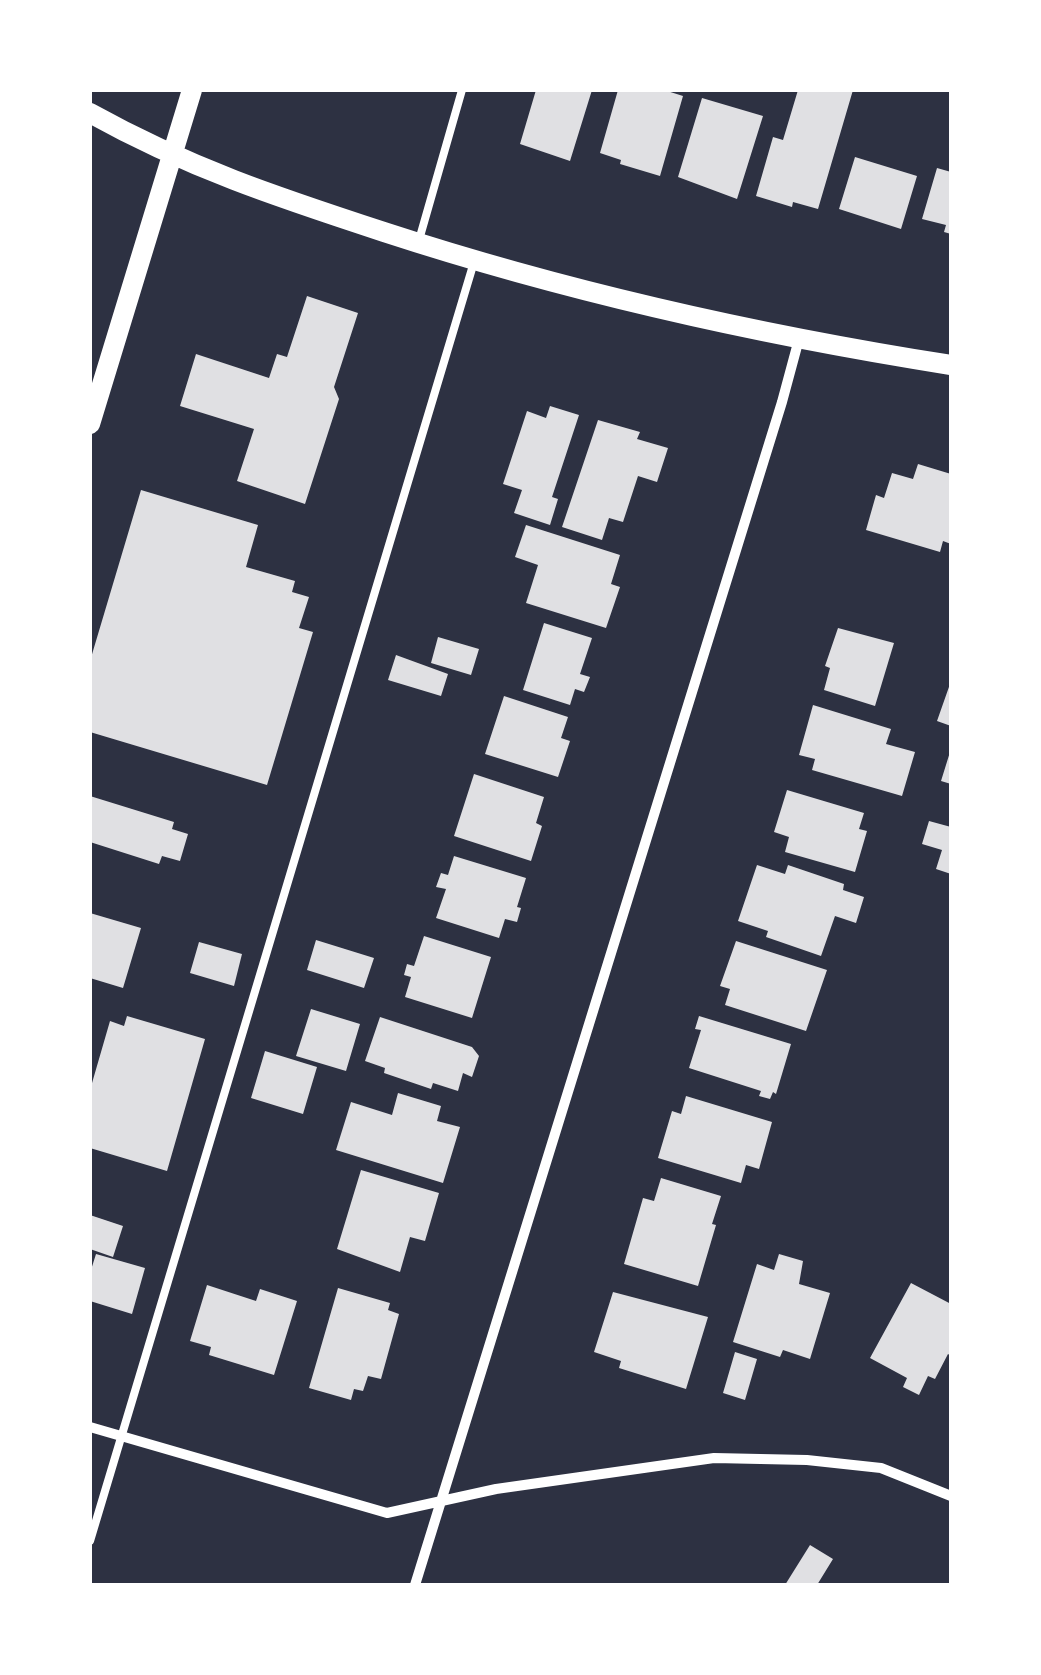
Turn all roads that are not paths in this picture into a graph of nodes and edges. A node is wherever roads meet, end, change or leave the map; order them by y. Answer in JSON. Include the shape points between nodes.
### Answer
{"nodes":[{"id":1,"x":192,"y":90,"type":"edge"},
{"id":2,"x":462,"y":90,"type":"edge"},
{"id":3,"x":90,"y":113,"type":"edge"},
{"id":4,"x":172,"y":156,"type":"junction"},
{"id":5,"x":418,"y":244,"type":"junction"},
{"id":6,"x":474,"y":260,"type":"junction"},
{"id":7,"x":799,"y":339,"type":"junction"},
{"id":8,"x":951,"y":365,"type":"edge"},
{"id":9,"x":90,"y":424,"type":"edge"},
{"id":10,"x":90,"y":1427,"type":"edge"},
{"id":11,"x":122,"y":1437,"type":"junction"},
{"id":12,"x":951,"y":1496,"type":"edge"},
{"id":13,"x":440,"y":1502,"type":"junction"},
{"id":14,"x":90,"y":1540,"type":"edge"},
{"id":15,"x":415,"y":1585,"type":"edge"}],
"edges":[{"from":1,"to":4,"type":"main road"},
{"from":2,"to":5,"type":"lane"},
{"from":3,"to":4,"type":"main road"},
{"from":4,"to":5,"type":"main road"},
{"from":4,"to":9,"type":"main road"},
{"from":5,"to":6,"type":"main road"},
{"from":6,"to":7,"type":"main road"},
{"from":6,"to":11,"type":"lane"},
{"from":7,"to":8,"type":"main road"},
{"from":7,"to":13,"type":"street"},
{"from":10,"to":11,"type":"street"},
{"from":11,"to":13,"type":"street","via":[[386,1513]]},
{"from":11,"to":14,"type":"lane"},
{"from":12,"to":13,"type":"street","via":[[881,1468],[714,1458]]},
{"from":13,"to":15,"type":"street"}]}
